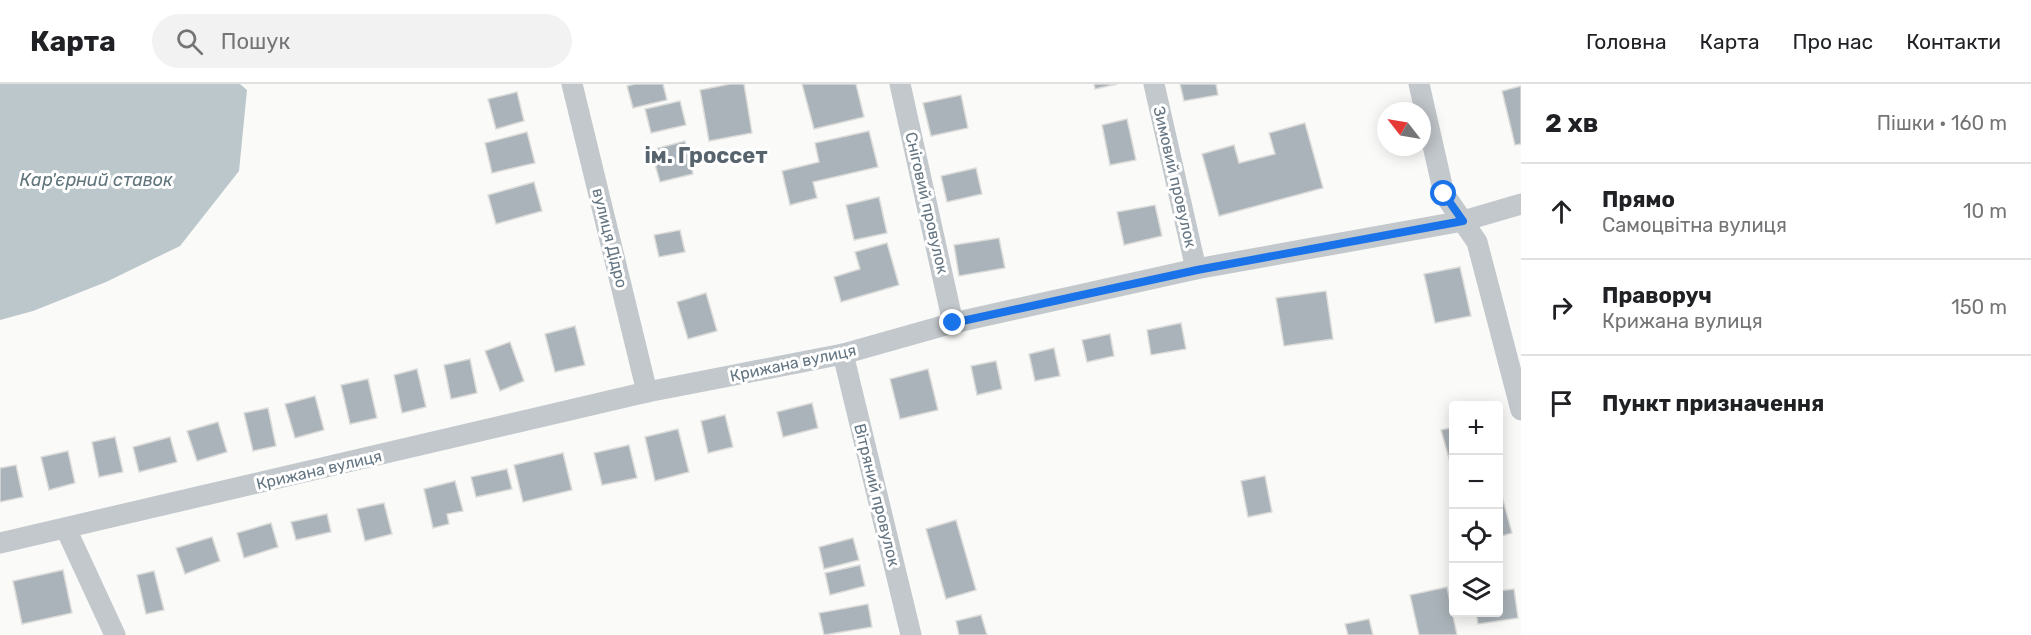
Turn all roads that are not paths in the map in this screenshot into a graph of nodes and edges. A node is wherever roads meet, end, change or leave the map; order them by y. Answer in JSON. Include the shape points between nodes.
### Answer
{"nodes":[{"id":1,"x":572,"y":84,"type":"edge"},
{"id":2,"x":900,"y":84,"type":"edge"},
{"id":3,"x":1154,"y":84,"type":"edge"},
{"id":4,"x":1419,"y":84,"type":"edge"},
{"id":5,"x":1521,"y":204,"type":"edge"},
{"id":6,"x":1463,"y":221,"type":"junction"},
{"id":7,"x":1197,"y":270,"type":"junction"},
{"id":8,"x":953,"y":323,"type":"junction"},
{"id":9,"x":843,"y":354,"type":"junction"},
{"id":10,"x":647,"y":392,"type":"junction"},
{"id":11,"x":1521,"y":410,"type":"edge"},
{"id":12,"x":66,"y":529,"type":"junction"},
{"id":13,"x":0,"y":543,"type":"edge"},
{"id":14,"x":115,"y":635,"type":"edge"},
{"id":15,"x":911,"y":635,"type":"edge"}],
"edges":[{"from":1,"to":10,"type":"street","name":"вулиця Дідро"},
{"from":2,"to":8,"type":"street","name":"Сніговий провулок"},
{"from":3,"to":7,"type":"street","name":"Зимовий провулок"},
{"from":4,"to":6,"type":"street","via":[[1444,194]]},
{"from":5,"to":6,"type":"street","name":"Крижана вулиця"},
{"from":6,"to":7,"type":"street","name":"Крижана вулиця"},
{"from":6,"to":11,"type":"street","via":[[1477,242]]},
{"from":7,"to":8,"type":"street","name":"Крижана вулиця"},
{"from":8,"to":9,"type":"street","name":"Крижана вулиця"},
{"from":9,"to":10,"type":"street","name":"Крижана вулиця"},
{"from":9,"to":15,"type":"street","name":"Вітряний провулок"},
{"from":10,"to":12,"type":"street","name":"Крижана вулиця"},
{"from":12,"to":13,"type":"street","name":"Крижана вулиця"},
{"from":12,"to":14,"type":"street"}]}
